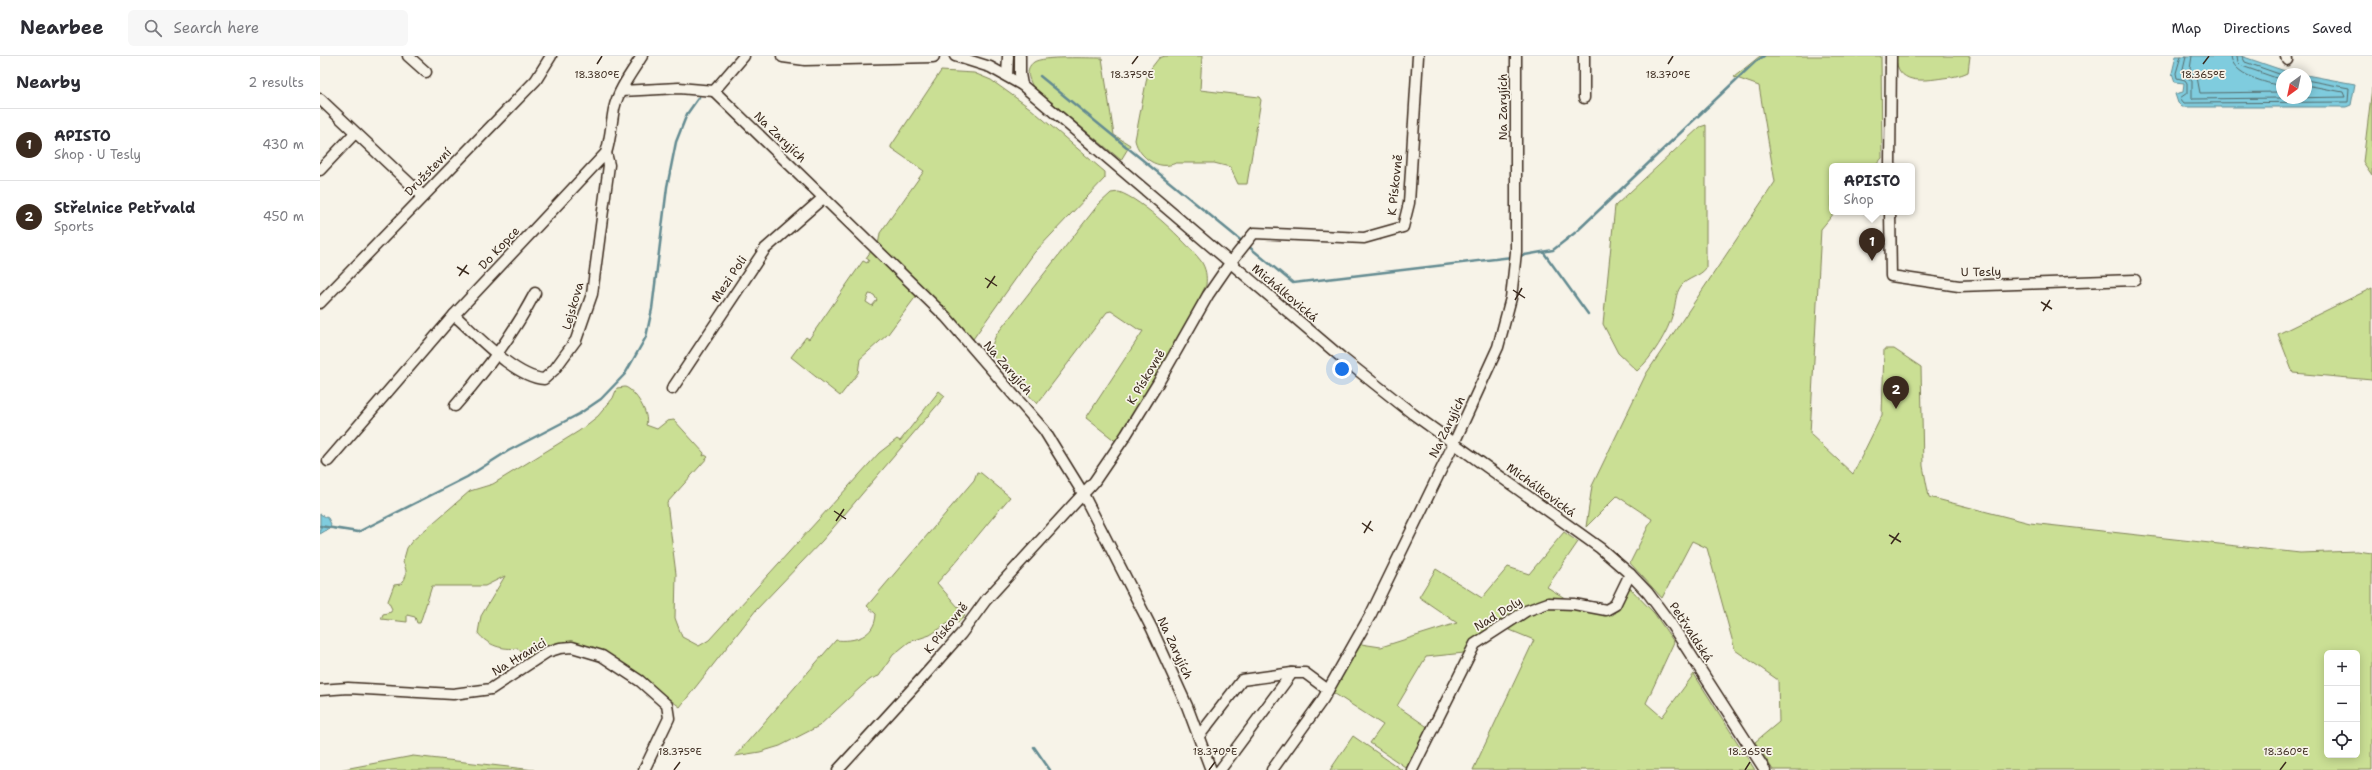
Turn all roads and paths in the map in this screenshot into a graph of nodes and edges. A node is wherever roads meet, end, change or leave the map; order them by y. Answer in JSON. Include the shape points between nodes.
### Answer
{"nodes":[{"id":1,"x":408,"y":56,"type":"edge"},
{"id":2,"x":551,"y":56,"type":"edge"},
{"id":3,"x":642,"y":56,"type":"edge"},
{"id":4,"x":744,"y":56,"type":"edge"},
{"id":5,"x":783,"y":56,"type":"edge"},
{"id":6,"x":933,"y":56,"type":"edge"},
{"id":7,"x":955,"y":56,"type":"edge"},
{"id":8,"x":1008,"y":56,"type":"edge"},
{"id":9,"x":1020,"y":56,"type":"edge"},
{"id":10,"x":1418,"y":56,"type":"edge"},
{"id":11,"x":1516,"y":56,"type":"edge"},
{"id":12,"x":1584,"y":56,"type":"edge"},
{"id":13,"x":1891,"y":56,"type":"edge"},
{"id":14,"x":426,"y":72,"type":"dead end"},
{"id":15,"x":1007,"y":76,"type":"junction"},
{"id":16,"x":1022,"y":85,"type":"junction"},
{"id":17,"x":621,"y":91,"type":"junction"},
{"id":18,"x":714,"y":91,"type":"junction"},
{"id":19,"x":1584,"y":98,"type":"dead end"},
{"id":20,"x":320,"y":99,"type":"edge"},
{"id":21,"x":355,"y":133,"type":"junction"},
{"id":22,"x":606,"y":152,"type":"junction"},
{"id":23,"x":1890,"y":163,"type":"edge"},
{"id":24,"x":320,"y":170,"type":"edge"},
{"id":25,"x":423,"y":196,"type":"junction"},
{"id":26,"x":823,"y":198,"type":"junction"},
{"id":27,"x":1890,"y":215,"type":"edge"},
{"id":28,"x":1230,"y":263,"type":"junction"},
{"id":29,"x":2136,"y":280,"type":"dead end"},
{"id":30,"x":536,"y":294,"type":"dead end"},
{"id":31,"x":320,"y":302,"type":"edge"},
{"id":32,"x":454,"y":315,"type":"junction"},
{"id":33,"x":498,"y":353,"type":"junction"},
{"id":34,"x":672,"y":389,"type":"dead end"},
{"id":35,"x":455,"y":406,"type":"dead end"},
{"id":36,"x":1454,"y":443,"type":"junction"},
{"id":37,"x":328,"y":461,"type":"dead end"},
{"id":38,"x":1083,"y":495,"type":"junction"},
{"id":39,"x":1574,"y":529,"type":"joint"},
{"id":40,"x":1630,"y":574,"type":"junction"},
{"id":41,"x":1292,"y":673,"type":"junction"},
{"id":42,"x":320,"y":690,"type":"edge"},
{"id":43,"x":1328,"y":690,"type":"junction"},
{"id":44,"x":1199,"y":736,"type":"junction"},
{"id":45,"x":644,"y":770,"type":"edge"},
{"id":46,"x":838,"y":770,"type":"edge"},
{"id":47,"x":1211,"y":770,"type":"edge"},
{"id":48,"x":1220,"y":770,"type":"edge"},
{"id":49,"x":1272,"y":770,"type":"edge"},
{"id":50,"x":1412,"y":770,"type":"edge"},
{"id":51,"x":1765,"y":770,"type":"edge"}],
"edges":[{"from":1,"to":14,"type":"street"},
{"from":2,"to":25,"type":"street","name":"Družstevní","via":[[536,80]]},
{"from":3,"to":17,"type":"street","name":"Do Kopce"},
{"from":4,"to":18,"type":"street"},
{"from":5,"to":6,"type":"main road","via":[[805,59]]},
{"from":7,"to":15,"type":"street","name":"Michálkovická","via":[[990,67]]},
{"from":8,"to":15,"type":"street"},
{"from":9,"to":16,"type":"street"},
{"from":10,"to":28,"type":"street","name":"K Pískovně","via":[[1409,203],[1403,227],[1364,238],[1254,233]]},
{"from":11,"to":36,"type":"street","name":"Na Zaryjích","via":[[1516,252],[1511,298],[1498,347]]},
{"from":12,"to":19,"type":"street"},
{"from":13,"to":23,"type":"street"},
{"from":15,"to":16,"type":"street","name":"Michálkovická"},
{"from":16,"to":28,"type":"street","name":"Michálkovická"},
{"from":17,"to":18,"type":"street","via":[[679,88]]},
{"from":17,"to":22,"type":"street","name":"Do Kopce","via":[[614,108]]},
{"from":18,"to":26,"type":"street","name":"Na Zaryjích"},
{"from":20,"to":21,"type":"street"},
{"from":21,"to":24,"type":"street"},
{"from":21,"to":25,"type":"street"},
{"from":22,"to":32,"type":"street","name":"Do Kopce"},
{"from":22,"to":33,"type":"street","name":"Lejskova","via":[[609,165],[592,294],[576,340],[554,370],[544,379],[534,378],[517,369]]},
{"from":25,"to":31,"type":"street","name":"Družstevní"},
{"from":26,"to":34,"type":"street","name":"Mezi Poli","via":[[765,249]]},
{"from":26,"to":38,"type":"street","name":"Na Zaryjích","via":[[946,317],[1044,430]]},
{"from":27,"to":29,"type":"street","name":"U Tesly","via":[[1891,276],[1959,286]]},
{"from":28,"to":36,"type":"street","name":"Michálkovická","via":[[1341,357]]},
{"from":28,"to":38,"type":"street","name":"K Pískovně","via":[[1208,295],[1182,344],[1126,435]]},
{"from":30,"to":33,"type":"street"},
{"from":32,"to":33,"type":"street","name":"Lejskova"},
{"from":32,"to":37,"type":"street","name":"Do Kopce"},
{"from":33,"to":35,"type":"street"},
{"from":36,"to":39,"type":"street","name":"Michálkovická"},
{"from":36,"to":43,"type":"street","name":"Na Zaryjích","via":[[1371,614]]},
{"from":38,"to":44,"type":"street","name":"Na Zaryjích","via":[[1152,629]]},
{"from":38,"to":46,"type":"street","name":"K Pískovně","via":[[1070,506],[986,600],[961,634]]},
{"from":39,"to":40,"type":"street","name":"Petřvaldská"},
{"from":40,"to":50,"type":"street","name":"Nad Doly","via":[[1615,604],[1606,610],[1574,604],[1548,603],[1526,611],[1475,644]]},
{"from":40,"to":51,"type":"street","name":"Petřvaldská","via":[[1671,624]]},
{"from":41,"to":43,"type":"street","via":[[1305,673]]},
{"from":41,"to":44,"type":"street","via":[[1242,680]]},
{"from":41,"to":48,"type":"street"},
{"from":42,"to":45,"type":"street","name":"Na Hranici","via":[[348,688],[453,694],[491,689],[542,655],[560,648],[586,650],[602,656],[620,668],[667,705],[669,718]]},
{"from":43,"to":49,"type":"street","name":"Na Zaryjích"},
{"from":44,"to":47,"type":"street","name":"Na Zaryjích"}]}
